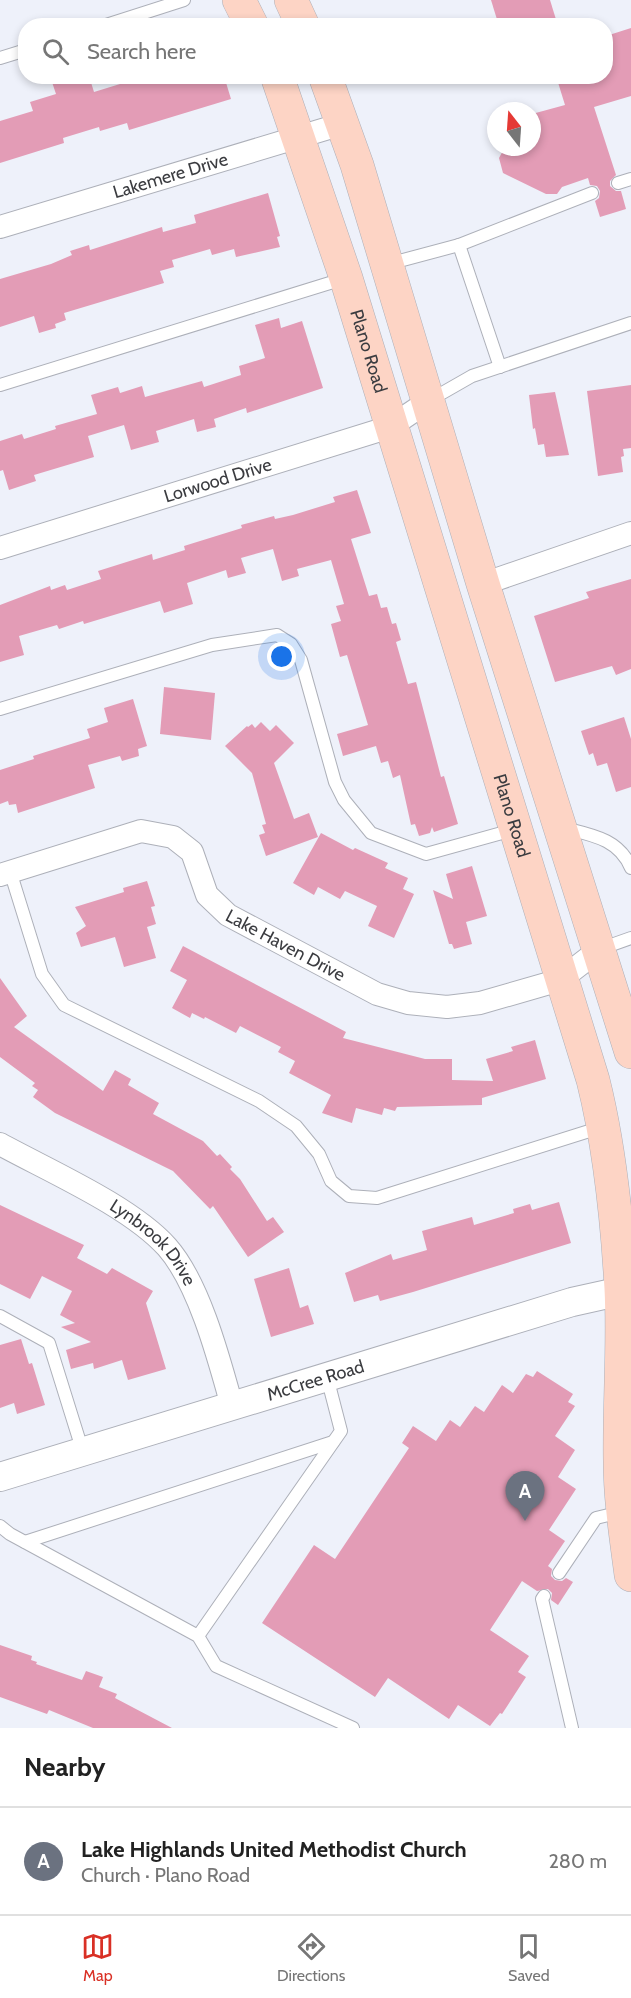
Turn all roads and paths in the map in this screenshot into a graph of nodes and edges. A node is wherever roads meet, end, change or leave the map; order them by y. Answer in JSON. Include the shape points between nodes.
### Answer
{"nodes":[{"id":1,"x":184,"y":0,"type":"edge"},
{"id":2,"x":239,"y":0,"type":"edge"},
{"id":3,"x":291,"y":0,"type":"edge"},
{"id":4,"x":128,"y":18,"type":"edge"},
{"id":5,"x":248,"y":18,"type":"edge"},
{"id":6,"x":299,"y":18,"type":"edge"},
{"id":7,"x":18,"y":52,"type":"edge"},
{"id":8,"x":0,"y":58,"type":"edge"},
{"id":9,"x":280,"y":84,"type":"edge"},
{"id":10,"x":328,"y":84,"type":"edge"},
{"id":11,"x":342,"y":124,"type":"junction"},
{"id":12,"x":298,"y":135,"type":"junction"},
{"id":13,"x":631,"y":179,"type":"edge"},
{"id":14,"x":618,"y":183,"type":"dead end"},
{"id":15,"x":592,"y":193,"type":"dead end"},
{"id":16,"x":0,"y":227,"type":"edge"},
{"id":17,"x":459,"y":245,"type":"junction"},
{"id":18,"x":388,"y":264,"type":"junction"},
{"id":19,"x":346,"y":278,"type":"junction"},
{"id":20,"x":631,"y":323,"type":"edge"},
{"id":21,"x":500,"y":367,"type":"junction"},
{"id":22,"x":0,"y":385,"type":"edge"},
{"id":23,"x":430,"y":400,"type":"junction"},
{"id":24,"x":390,"y":427,"type":"junction"},
{"id":25,"x":631,"y":532,"type":"edge"},
{"id":26,"x":0,"y":548,"type":"edge"},
{"id":27,"x":483,"y":584,"type":"junction"},
{"id":28,"x":0,"y":709,"type":"edge"},
{"id":29,"x":561,"y":827,"type":"junction"},
{"id":30,"x":514,"y":830,"type":"junction"},
{"id":31,"x":631,"y":868,"type":"edge"},
{"id":32,"x":5,"y":873,"type":"edge"},
{"id":33,"x":631,"y":938,"type":"edge"},
{"id":34,"x":600,"y":949,"type":"junction"},
{"id":35,"x":560,"y":980,"type":"junction"},
{"id":36,"x":626,"y":1020,"type":"edge"},
{"id":37,"x":631,"y":1052,"type":"edge"},
{"id":38,"x":604,"y":1126,"type":"junction"},
{"id":39,"x":0,"y":1144,"type":"edge"},
{"id":40,"x":626,"y":1289,"type":"edge"},
{"id":41,"x":0,"y":1316,"type":"edge"},
{"id":42,"x":327,"y":1376,"type":"junction"},
{"id":43,"x":232,"y":1406,"type":"junction"},
{"id":44,"x":333,"y":1442,"type":"junction"},
{"id":45,"x":83,"y":1452,"type":"junction"},
{"id":46,"x":0,"y":1477,"type":"edge"},
{"id":47,"x":622,"y":1512,"type":"junction"},
{"id":48,"x":0,"y":1526,"type":"edge"},
{"id":49,"x":26,"y":1542,"type":"junction"},
{"id":50,"x":559,"y":1573,"type":"dead end"},
{"id":51,"x":631,"y":1575,"type":"edge"},
{"id":52,"x":544,"y":1596,"type":"dead end"},
{"id":53,"x":198,"y":1636,"type":"junction"},
{"id":54,"x":353,"y":1728,"type":"edge"},
{"id":55,"x":572,"y":1728,"type":"edge"}],
"edges":[{"from":1,"to":4,"type":"lane"},
{"from":2,"to":5,"type":"main road"},
{"from":3,"to":6,"type":"main road"},
{"from":7,"to":8,"type":"lane"},
{"from":9,"to":12,"type":"main road","name":"Plano Road"},
{"from":10,"to":11,"type":"main road"},
{"from":11,"to":12,"type":"street","name":"Lakemere Drive"},
{"from":11,"to":18,"type":"main road"},
{"from":12,"to":16,"type":"street","name":"Lakemere Drive"},
{"from":12,"to":19,"type":"main road","name":"Plano Road"},
{"from":13,"to":14,"type":"lane"},
{"from":15,"to":17,"type":"lane"},
{"from":17,"to":18,"type":"lane"},
{"from":17,"to":21,"type":"lane"},
{"from":18,"to":23,"type":"main road"},
{"from":19,"to":22,"type":"lane"},
{"from":19,"to":24,"type":"main road","name":"Plano Road"},
{"from":20,"to":21,"type":"lane"},
{"from":21,"to":23,"type":"lane","via":[[472,376]]},
{"from":23,"to":24,"type":"street","name":"Lorwood Drive"},
{"from":23,"to":27,"type":"main road"},
{"from":24,"to":26,"type":"street","name":"Lorwood Drive"},
{"from":24,"to":30,"type":"main road","name":"Plano Road"},
{"from":25,"to":27,"type":"street"},
{"from":27,"to":29,"type":"main road"},
{"from":28,"to":30,"type":"lane","via":[[212,645],[277,635],[291,644],[301,660],[335,782],[344,800],[371,833],[426,854]]},
{"from":29,"to":31,"type":"lane","via":[[602,837],[623,853]]},
{"from":29,"to":34,"type":"main road"},
{"from":30,"to":35,"type":"main road","name":"Plano Road"},
{"from":32,"to":35,"type":"street","name":"Lake Haven Drive","via":[[141,831],[173,837],[192,852],[207,895],[228,915],[377,994],[408,1003],[447,1007],[480,1003]]},
{"from":32,"to":38,"type":"lane","via":[[42,974],[64,1005],[259,1101],[296,1126],[320,1154],[331,1181],[349,1196],[377,1198]]},
{"from":33,"to":34,"type":"lane"},
{"from":34,"to":35,"type":"street","name":"Lake Haven Drive"},
{"from":34,"to":36,"type":"main road"},
{"from":35,"to":38,"type":"main road","name":"Plano Road"},
{"from":36,"to":37,"type":"main road"},
{"from":38,"to":40,"type":"main road","name":"Plano Road"},
{"from":39,"to":43,"type":"street","name":"Lynbrook Drive","via":[[136,1219],[167,1247],[192,1285]]},
{"from":40,"to":42,"type":"street","name":"McCree Road"},
{"from":40,"to":47,"type":"main road","name":"Plano Road"},
{"from":41,"to":45,"type":"lane","via":[[49,1343]]},
{"from":42,"to":43,"type":"street","name":"McCree Road"},
{"from":42,"to":44,"type":"lane","via":[[340,1431]]},
{"from":43,"to":45,"type":"street","name":"McCree Road"},
{"from":44,"to":49,"type":"lane"},
{"from":44,"to":53,"type":"lane"},
{"from":45,"to":46,"type":"street","name":"McCree Road"},
{"from":47,"to":50,"type":"lane","via":[[596,1518]]},
{"from":47,"to":51,"type":"main road","name":"Plano Road"},
{"from":48,"to":49,"type":"lane"},
{"from":49,"to":53,"type":"lane"},
{"from":52,"to":55,"type":"lane"},
{"from":53,"to":54,"type":"lane","via":[[216,1666]]}]}
